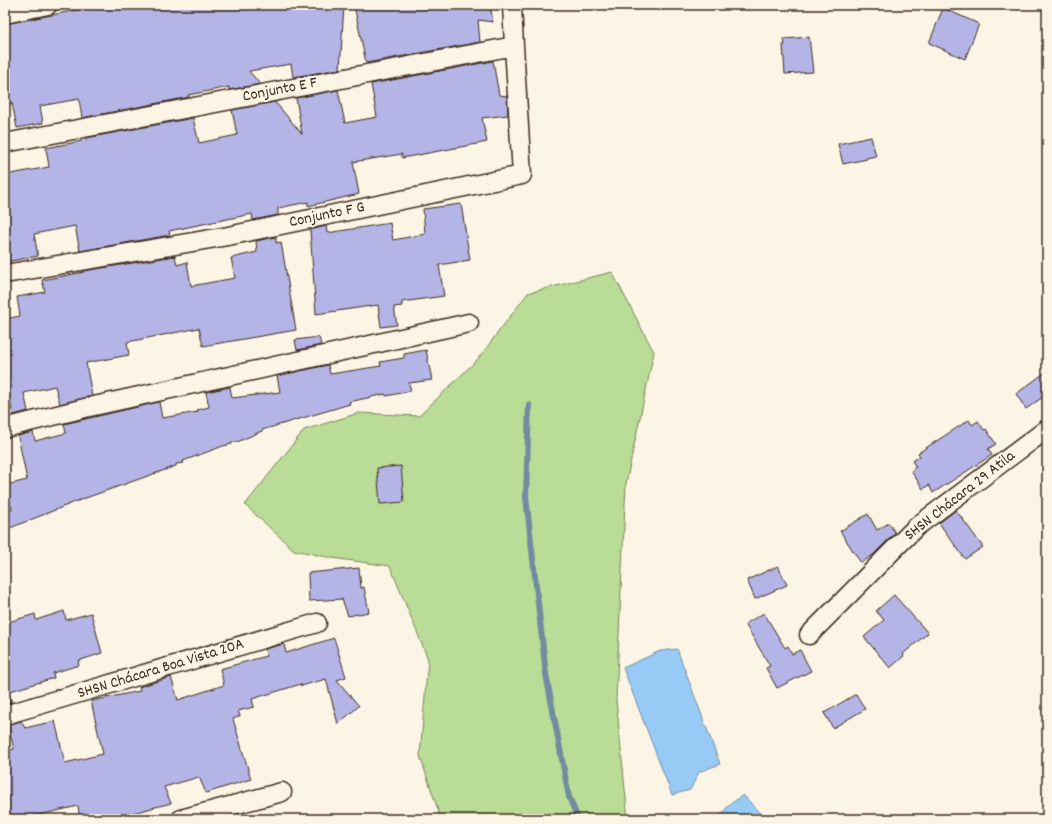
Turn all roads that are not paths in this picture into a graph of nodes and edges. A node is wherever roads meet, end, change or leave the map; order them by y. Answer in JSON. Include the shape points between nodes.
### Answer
{"nodes":[{"id":1,"x":48,"y":5,"type":"edge"},
{"id":2,"x":512,"y":5,"type":"edge"},
{"id":3,"x":5,"y":14,"type":"edge"},
{"id":4,"x":514,"y":46,"type":"junction"},
{"id":5,"x":5,"y":143,"type":"edge"},
{"id":6,"x":5,"y":274,"type":"edge"},
{"id":7,"x":469,"y":323,"type":"dead end"},
{"id":8,"x":5,"y":428,"type":"edge"},
{"id":9,"x":1047,"y":429,"type":"edge"},
{"id":10,"x":317,"y":623,"type":"dead end"},
{"id":11,"x":809,"y":635,"type":"dead end"},
{"id":12,"x":5,"y":715,"type":"edge"},
{"id":13,"x":282,"y":792,"type":"dead end"},
{"id":14,"x":181,"y":819,"type":"edge"}],
"edges":[{"from":1,"to":3,"type":"street"},
{"from":2,"to":4,"type":"street"},
{"from":4,"to":5,"type":"street","name":"Conjunto E F"},
{"from":4,"to":6,"type":"street","name":"Conjunto F G","via":[[522,175],[228,236]]},
{"from":7,"to":8,"type":"street","via":[[93,406]]},
{"from":9,"to":11,"type":"street","name":"SHSN Chácara 29 Atila","via":[[916,527]]},
{"from":10,"to":12,"type":"street","name":"SHSN Chácara Boa Vista 20A"},
{"from":13,"to":14,"type":"street"}]}
